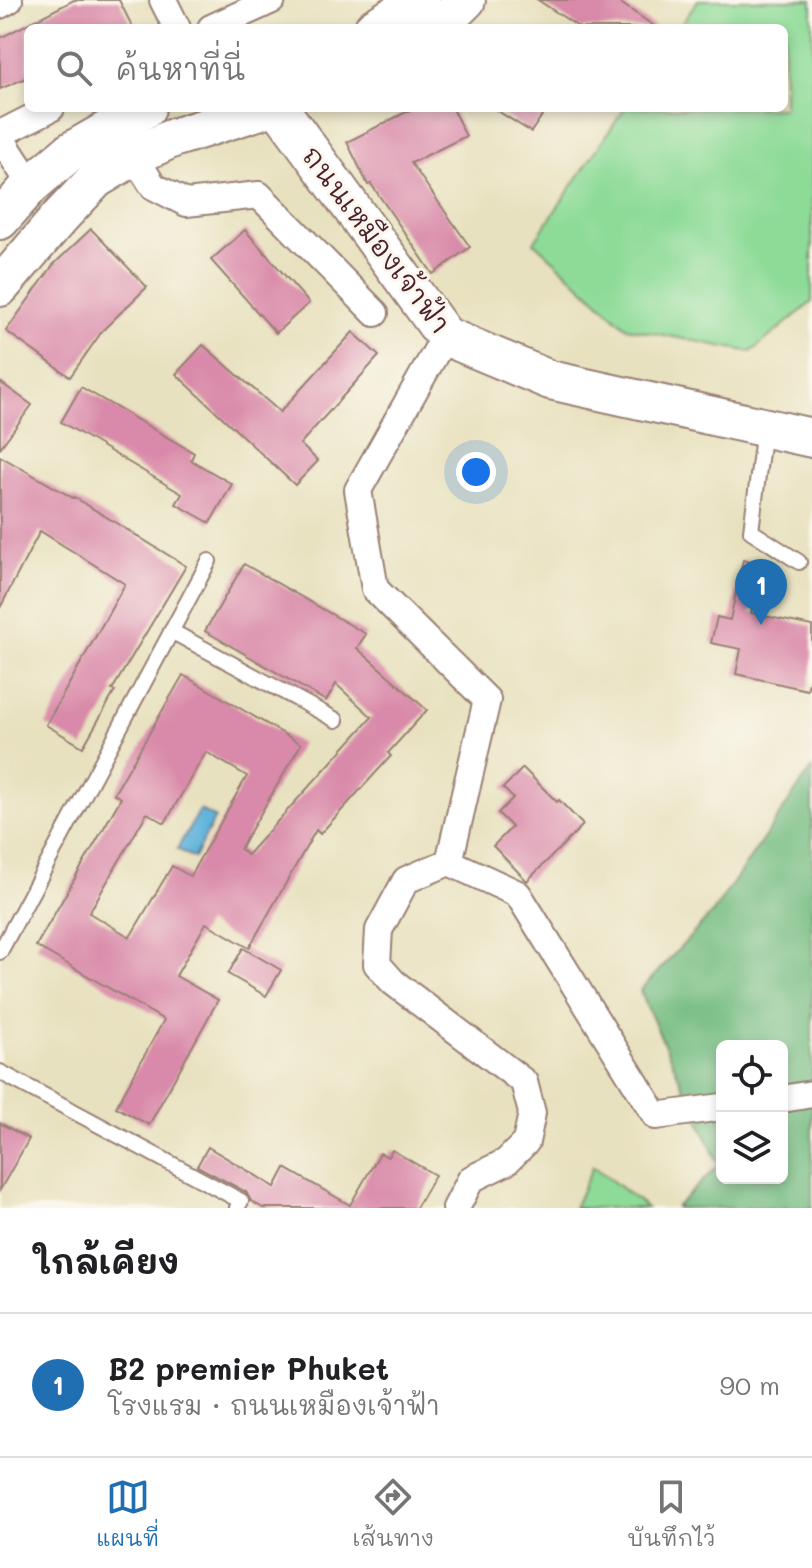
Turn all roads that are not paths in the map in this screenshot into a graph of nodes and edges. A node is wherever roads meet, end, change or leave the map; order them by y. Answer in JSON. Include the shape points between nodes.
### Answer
{"nodes":[{"id":1,"x":9,"y":0,"type":"edge"},
{"id":2,"x":163,"y":0,"type":"edge"},
{"id":3,"x":272,"y":0,"type":"edge"},
{"id":4,"x":420,"y":0,"type":"edge"},
{"id":5,"x":466,"y":0,"type":"edge"},
{"id":6,"x":0,"y":5,"type":"edge"},
{"id":7,"x":175,"y":24,"type":"edge"},
{"id":8,"x":220,"y":24,"type":"edge"},
{"id":9,"x":381,"y":24,"type":"edge"},
{"id":10,"x":439,"y":24,"type":"edge"},
{"id":11,"x":44,"y":112,"type":"edge"},
{"id":12,"x":139,"y":112,"type":"edge"},
{"id":13,"x":254,"y":112,"type":"edge"},
{"id":14,"x":282,"y":112,"type":"edge"},
{"id":15,"x":0,"y":136,"type":"edge"},
{"id":16,"x":134,"y":156,"type":"junction"},
{"id":17,"x":31,"y":185,"type":"junction"},
{"id":18,"x":0,"y":220,"type":"edge"},
{"id":19,"x":0,"y":287,"type":"edge"},
{"id":20,"x":375,"y":313,"type":"dead end"},
{"id":21,"x":445,"y":336,"type":"junction"},
{"id":22,"x":764,"y":427,"type":"junction"},
{"id":23,"x":812,"y":438,"type":"edge"},
{"id":24,"x":209,"y":561,"type":"dead end"},
{"id":25,"x":799,"y":562,"type":"dead end"},
{"id":26,"x":171,"y":631,"type":"junction"},
{"id":27,"x":336,"y":720,"type":"dead end"},
{"id":28,"x":449,"y":862,"type":"junction"},
{"id":29,"x":0,"y":952,"type":"edge"},
{"id":30,"x":0,"y":1072,"type":"edge"},
{"id":31,"x":812,"y":1094,"type":"edge"},
{"id":32,"x":788,"y":1098,"type":"edge"},
{"id":33,"x":716,"y":1108,"type":"edge"},
{"id":34,"x":237,"y":1208,"type":"edge"},
{"id":35,"x":456,"y":1208,"type":"edge"}],
"edges":[{"from":1,"to":6,"type":"street"},
{"from":2,"to":7,"type":"street"},
{"from":3,"to":8,"type":"street"},
{"from":4,"to":9,"type":"street"},
{"from":5,"to":10,"type":"street"},
{"from":11,"to":15,"type":"street"},
{"from":12,"to":17,"type":"street","via":[[70,152]]},
{"from":13,"to":16,"type":"street"},
{"from":14,"to":21,"type":"street","name":"ถนนเหมืองเจ้าฟ้า"},
{"from":15,"to":17,"type":"street"},
{"from":16,"to":19,"type":"street","via":[[96,179]]},
{"from":16,"to":20,"type":"street","via":[[153,186],[186,203],[259,195]]},
{"from":17,"to":18,"type":"street"},
{"from":21,"to":22,"type":"street","name":"ถนนเหมืองเจ้าฟ้า","via":[[550,380]]},
{"from":21,"to":28,"type":"street","via":[[358,490],[375,589],[487,700]]},
{"from":22,"to":23,"type":"street","name":"ถนนเหมืองเจ้าฟ้า"},
{"from":22,"to":25,"type":"lane","via":[[751,531]]},
{"from":24,"to":26,"type":"lane"},
{"from":26,"to":27,"type":"lane"},
{"from":26,"to":29,"type":"lane"},
{"from":28,"to":33,"type":"street","via":[[518,894],[656,1116]]},
{"from":28,"to":35,"type":"street","via":[[406,880],[379,930],[377,964],[393,982],[524,1082],[532,1113],[526,1142],[506,1162],[471,1179]]},
{"from":30,"to":34,"type":"lane","via":[[241,1201]]},
{"from":31,"to":32,"type":"street"}]}
